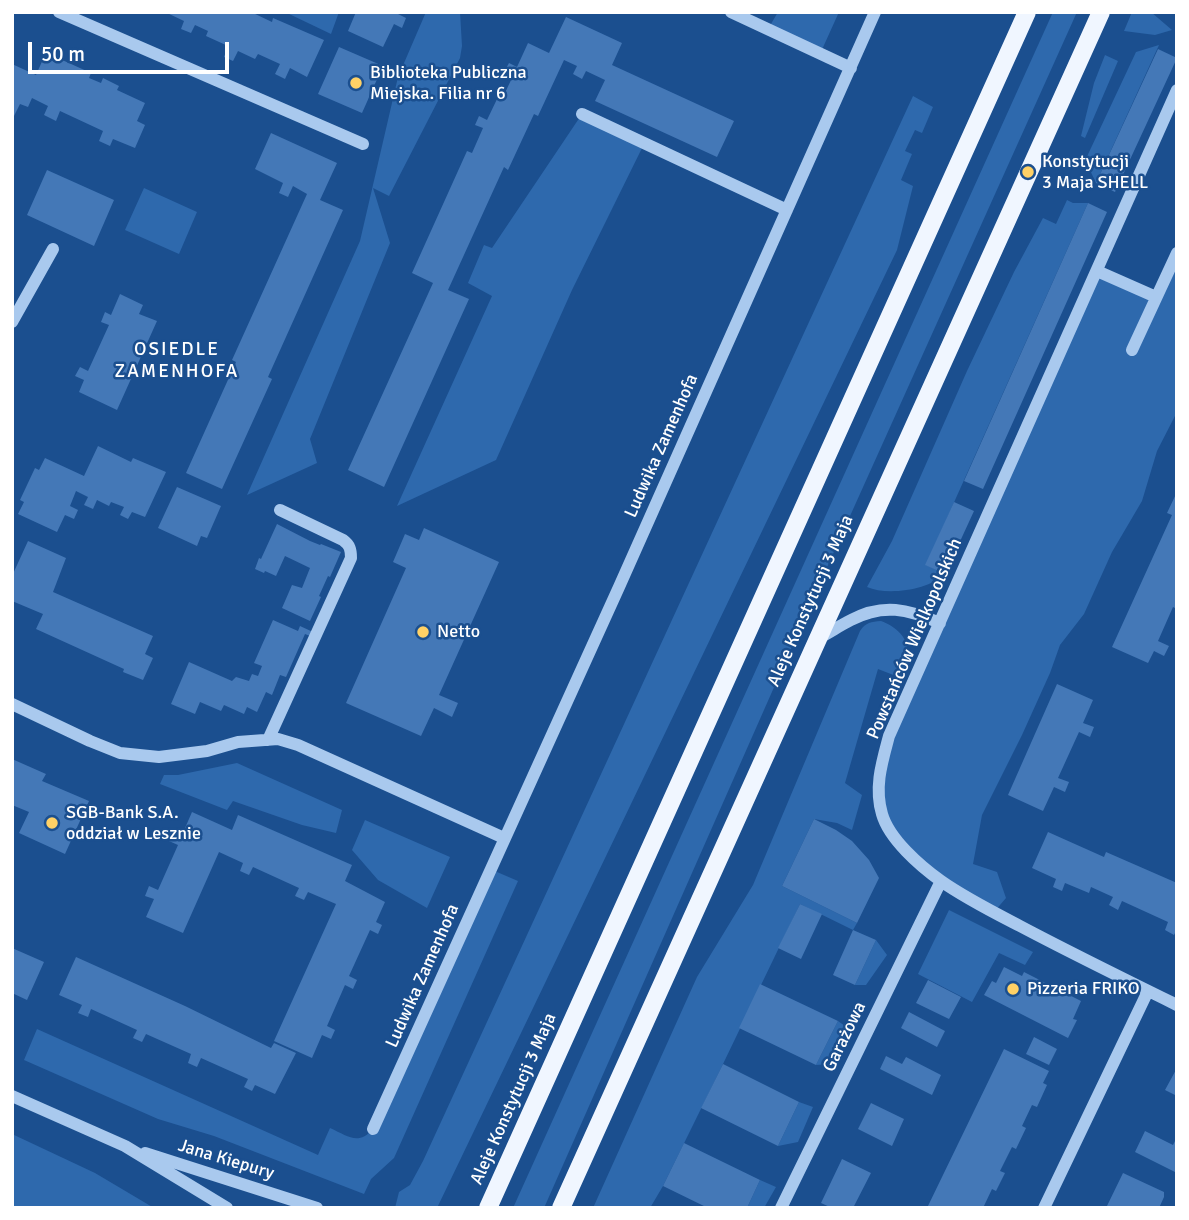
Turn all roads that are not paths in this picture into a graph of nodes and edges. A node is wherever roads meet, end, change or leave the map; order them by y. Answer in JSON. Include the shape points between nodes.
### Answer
{"nodes":[{"id":1,"x":59,"y":12,"type":"edge"},
{"id":2,"x":731,"y":12,"type":"edge"},
{"id":3,"x":875,"y":12,"type":"edge"},
{"id":4,"x":1027,"y":12,"type":"edge"},
{"id":5,"x":1101,"y":12,"type":"edge"},
{"id":6,"x":851,"y":68,"type":"junction"},
{"id":7,"x":1177,"y":90,"type":"edge"},
{"id":8,"x":582,"y":114,"type":"dead end"},
{"id":9,"x":362,"y":144,"type":"dead end"},
{"id":10,"x":787,"y":210,"type":"junction"},
{"id":11,"x":53,"y":249,"type":"dead end"},
{"id":12,"x":1177,"y":253,"type":"edge"},
{"id":13,"x":1097,"y":271,"type":"junction"},
{"id":14,"x":1157,"y":297,"type":"junction"},
{"id":15,"x":12,"y":322,"type":"edge"},
{"id":16,"x":1132,"y":350,"type":"dead end"},
{"id":17,"x":280,"y":510,"type":"dead end"},
{"id":18,"x":940,"y":623,"type":"junction"},
{"id":19,"x":817,"y":639,"type":"junction"},
{"id":20,"x":12,"y":704,"type":"edge"},
{"id":21,"x":268,"y":740,"type":"junction"},
{"id":22,"x":504,"y":838,"type":"junction"},
{"id":23,"x":941,"y":881,"type":"junction"},
{"id":24,"x":1148,"y":991,"type":"junction"},
{"id":25,"x":1177,"y":1005,"type":"edge"},
{"id":26,"x":12,"y":1096,"type":"edge"},
{"id":27,"x":373,"y":1129,"type":"dead end"},
{"id":28,"x":125,"y":1146,"type":"junction"},
{"id":29,"x":485,"y":1205,"type":"edge"},
{"id":30,"x":1045,"y":1207,"type":"edge"},
{"id":31,"x":227,"y":1208,"type":"edge"},
{"id":32,"x":317,"y":1208,"type":"edge"},
{"id":33,"x":561,"y":1208,"type":"edge"},
{"id":34,"x":781,"y":1208,"type":"edge"}],
"edges":[{"from":1,"to":9,"type":"street"},
{"from":2,"to":6,"type":"street"},
{"from":3,"to":6,"type":"street","name":"Ludwika Zamenhofa"},
{"from":4,"to":29,"type":"main road","name":"Aleje Konstytucji 3 Maja"},
{"from":5,"to":19,"type":"main road","name":"Aleje Konstytucji 3 Maja"},
{"from":6,"to":10,"type":"street","name":"Ludwika Zamenhofa"},
{"from":7,"to":13,"type":"street","name":"Powstańców Wielkopolskich"},
{"from":8,"to":10,"type":"street"},
{"from":10,"to":22,"type":"street","name":"Ludwika Zamenhofa"},
{"from":11,"to":15,"type":"street"},
{"from":12,"to":14,"type":"street"},
{"from":13,"to":14,"type":"street"},
{"from":13,"to":18,"type":"street","name":"Powstańców Wielkopolskich"},
{"from":14,"to":16,"type":"street"},
{"from":17,"to":21,"type":"street","via":[[348,543],[351,558]]},
{"from":18,"to":19,"type":"street","via":[[913,612],[883,609]]},
{"from":18,"to":23,"type":"street","name":"Powstańców Wielkopolskich","via":[[889,736],[877,793],[882,816],[896,840]]},
{"from":19,"to":33,"type":"main road","name":"Aleje Konstytucji 3 Maja"},
{"from":20,"to":21,"type":"street","via":[[120,752],[159,757]]},
{"from":21,"to":22,"type":"street","via":[[298,746]]},
{"from":22,"to":27,"type":"street","name":"Ludwika Zamenhofa"},
{"from":23,"to":24,"type":"street","name":"Powstańców Wielkopolskich"},
{"from":23,"to":34,"type":"street","name":"Garażowa"},
{"from":24,"to":25,"type":"street","name":"Powstańców Wielkopolskich"},
{"from":24,"to":30,"type":"street"},
{"from":26,"to":28,"type":"street","name":"Jana Kiepury"},
{"from":28,"to":31,"type":"street","name":"Jana Kiepury"},
{"from":28,"to":32,"type":"street","name":"Jana Kiepury"}]}
